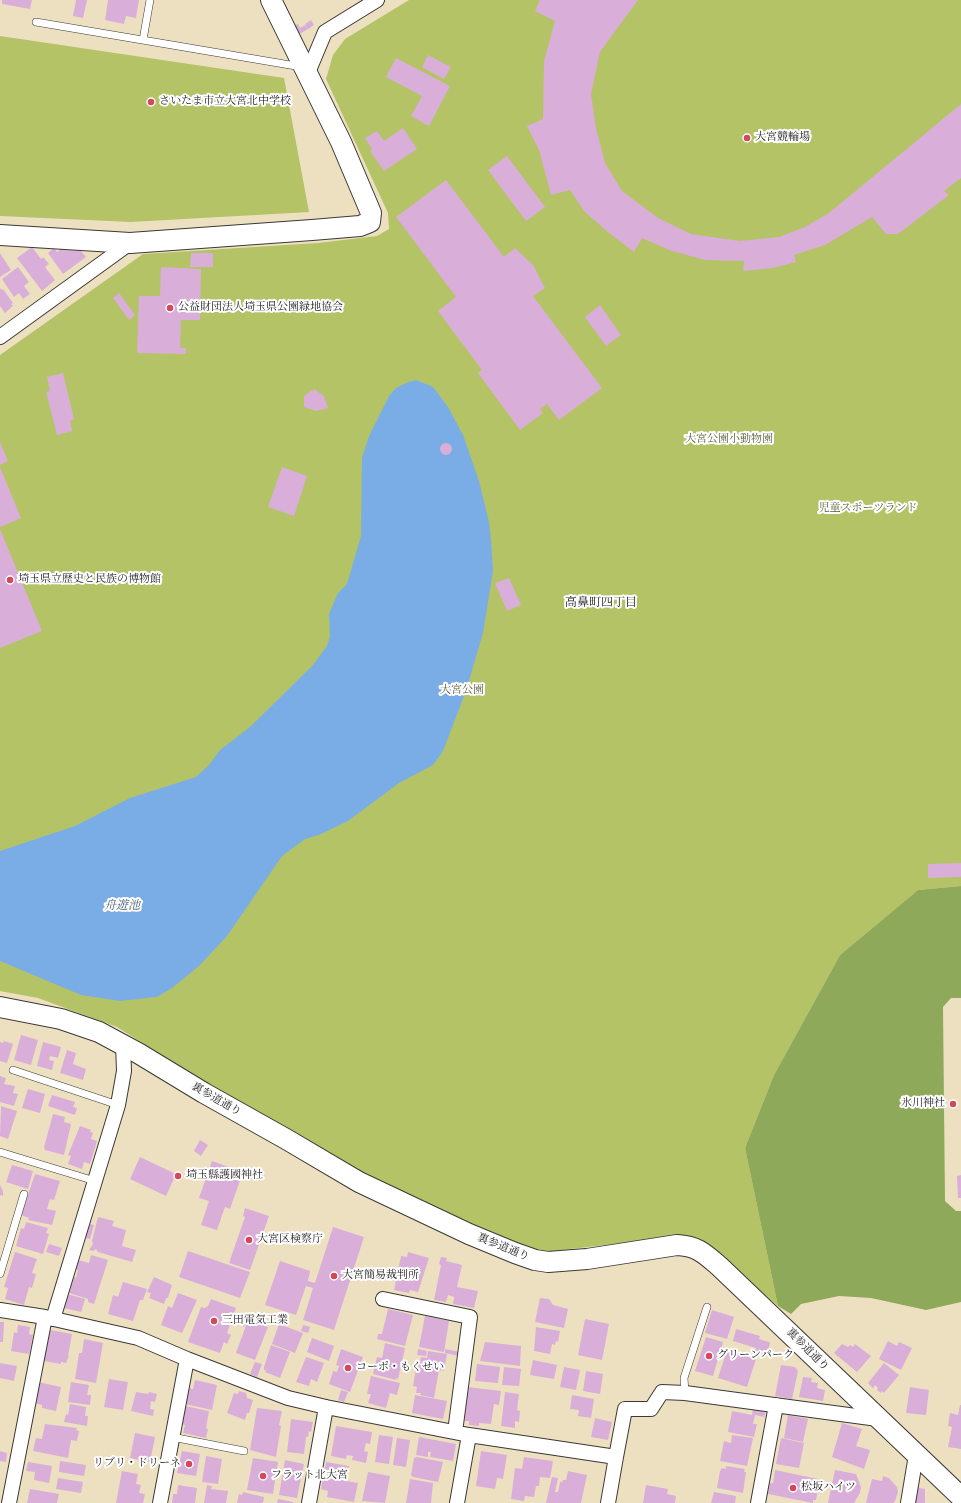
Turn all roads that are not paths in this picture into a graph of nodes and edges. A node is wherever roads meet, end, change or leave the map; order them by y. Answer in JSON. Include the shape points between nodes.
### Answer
{"nodes":[{"id":1,"x":150,"y":0,"type":"edge"},
{"id":2,"x":271,"y":0,"type":"edge"},
{"id":3,"x":377,"y":0,"type":"edge"},
{"id":4,"x":36,"y":22,"type":"dead end"},
{"id":5,"x":142,"y":40,"type":"junction"},
{"id":6,"x":306,"y":71,"type":"junction"},
{"id":7,"x":0,"y":235,"type":"edge"},
{"id":8,"x":130,"y":243,"type":"junction"},
{"id":9,"x":0,"y":337,"type":"edge"},
{"id":10,"x":0,"y":1007,"type":"edge"},
{"id":11,"x":122,"y":1044,"type":"junction"},
{"id":12,"x":14,"y":1070,"type":"dead end"},
{"id":13,"x":118,"y":1106,"type":"junction"},
{"id":14,"x":0,"y":1152,"type":"edge"},
{"id":15,"x":95,"y":1181,"type":"junction"},
{"id":16,"x":24,"y":1194,"type":"dead end"},
{"id":17,"x":0,"y":1274,"type":"edge"},
{"id":18,"x":383,"y":1299,"type":"dead end"},
{"id":19,"x":707,"y":1307,"type":"dead end"},
{"id":20,"x":0,"y":1310,"type":"edge"},
{"id":21,"x":49,"y":1318,"type":"junction"},
{"id":22,"x":187,"y":1359,"type":"junction"},
{"id":23,"x":685,"y":1393,"type":"junction"},
{"id":24,"x":776,"y":1405,"type":"junction"},
{"id":25,"x":326,"y":1407,"type":"junction"},
{"id":26,"x":878,"y":1419,"type":"junction"},
{"id":27,"x":455,"y":1432,"type":"junction"},
{"id":28,"x":469,"y":1435,"type":"junction"},
{"id":29,"x":172,"y":1436,"type":"junction"},
{"id":30,"x":244,"y":1451,"type":"dead end"},
{"id":31,"x":916,"y":1455,"type":"junction"},
{"id":32,"x":616,"y":1457,"type":"junction"},
{"id":33,"x":961,"y":1498,"type":"edge"},
{"id":34,"x":9,"y":1503,"type":"edge"},
{"id":35,"x":160,"y":1503,"type":"edge"},
{"id":36,"x":309,"y":1503,"type":"edge"},
{"id":37,"x":457,"y":1503,"type":"edge"},
{"id":38,"x":608,"y":1503,"type":"edge"},
{"id":39,"x":758,"y":1503,"type":"edge"},
{"id":40,"x":908,"y":1503,"type":"edge"}],
"edges":[{"from":1,"to":5,"type":"lane"},
{"from":2,"to":6,"type":"street"},
{"from":3,"to":6,"type":"street","via":[[325,32]]},
{"from":4,"to":5,"type":"lane"},
{"from":5,"to":6,"type":"lane"},
{"from":6,"to":8,"type":"street","via":[[341,142],[371,213],[370,222],[360,226],[326,229]]},
{"from":7,"to":8,"type":"street"},
{"from":8,"to":9,"type":"street"},
{"from":10,"to":11,"type":"street","name":"裏参道通り","via":[[61,1019],[99,1032]]},
{"from":11,"to":13,"type":"street","via":[[124,1071]]},
{"from":11,"to":26,"type":"street","name":"裏参道通り","via":[[359,1182],[515,1253],[548,1262],[587,1259],[677,1245],[691,1246],[719,1266]]},
{"from":12,"to":13,"type":"lane"},
{"from":13,"to":15,"type":"street"},
{"from":14,"to":15,"type":"lane"},
{"from":15,"to":21,"type":"street"},
{"from":16,"to":17,"type":"lane"},
{"from":18,"to":27,"type":"street","via":[[470,1317]]},
{"from":19,"to":23,"type":"lane","via":[[684,1378]]},
{"from":20,"to":21,"type":"street"},
{"from":21,"to":22,"type":"street","via":[[138,1338]]},
{"from":21,"to":34,"type":"street"},
{"from":22,"to":25,"type":"street","via":[[288,1398]]},
{"from":22,"to":29,"type":"street"},
{"from":23,"to":24,"type":"street"},
{"from":23,"to":32,"type":"street","via":[[662,1392],[651,1409],[625,1409]]},
{"from":24,"to":26,"type":"street"},
{"from":24,"to":39,"type":"street"},
{"from":25,"to":27,"type":"street"},
{"from":25,"to":36,"type":"street"},
{"from":26,"to":31,"type":"street","name":"裏参道通り"},
{"from":27,"to":28,"type":"street"},
{"from":28,"to":32,"type":"street"},
{"from":28,"to":37,"type":"street"},
{"from":29,"to":30,"type":"lane"},
{"from":29,"to":35,"type":"street"},
{"from":31,"to":33,"type":"street","name":"裏参道通り"},
{"from":31,"to":40,"type":"street"},
{"from":32,"to":38,"type":"street"}]}
